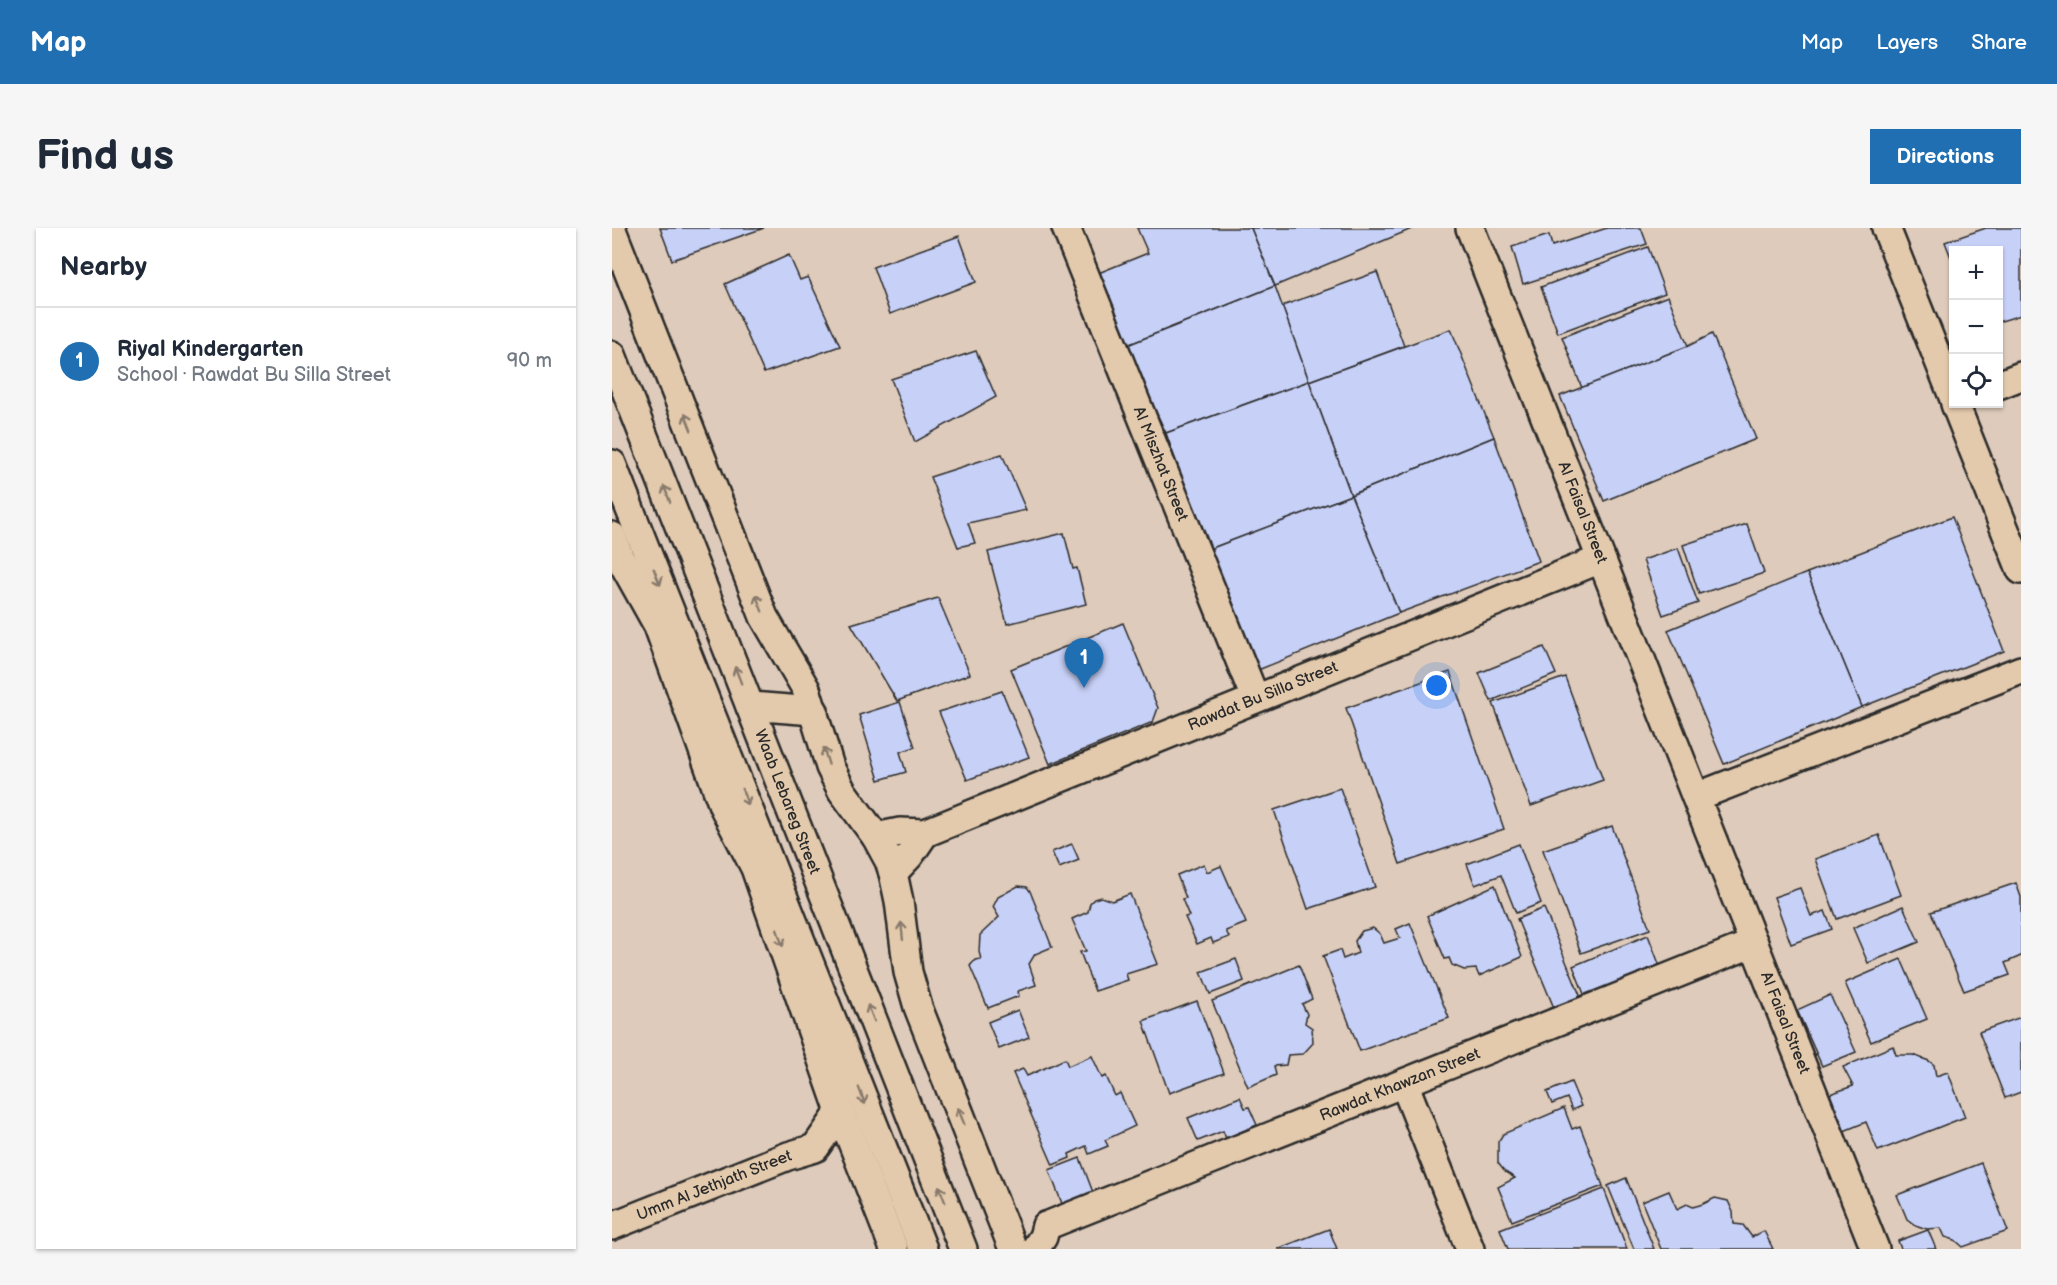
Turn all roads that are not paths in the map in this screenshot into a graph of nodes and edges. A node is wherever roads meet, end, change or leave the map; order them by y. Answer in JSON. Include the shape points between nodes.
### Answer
{"nodes":[{"id":1,"x":1066,"y":228,"type":"edge"},
{"id":2,"x":1470,"y":228,"type":"edge"},
{"id":3,"x":1886,"y":228,"type":"edge"},
{"id":4,"x":612,"y":230,"type":"edge"},
{"id":5,"x":612,"y":355,"type":"edge"},
{"id":6,"x":2021,"y":376,"type":"edge"},
{"id":7,"x":2003,"y":383,"type":"edge"},
{"id":8,"x":1949,"y":389,"type":"edge"},
{"id":9,"x":1957,"y":408,"type":"edge"},
{"id":10,"x":612,"y":464,"type":"edge"},
{"id":11,"x":624,"y":519,"type":"edge"},
{"id":12,"x":612,"y":536,"type":"edge"},
{"id":13,"x":1601,"y":559,"type":"junction"},
{"id":14,"x":2021,"y":570,"type":"edge"},
{"id":15,"x":2021,"y":670,"type":"edge"},
{"id":16,"x":1254,"y":698,"type":"junction"},
{"id":17,"x":750,"y":706,"type":"junction"},
{"id":18,"x":814,"y":711,"type":"junction"},
{"id":19,"x":716,"y":726,"type":"junction"},
{"id":20,"x":715,"y":782,"type":"junction"},
{"id":21,"x":1696,"y":797,"type":"junction"},
{"id":22,"x":925,"y":833,"type":"junction"},
{"id":23,"x":876,"y":837,"type":"junction"},
{"id":24,"x":893,"y":873,"type":"junction"},
{"id":25,"x":1754,"y":943,"type":"junction"},
{"id":26,"x":1404,"y":1083,"type":"junction"},
{"id":27,"x":839,"y":1109,"type":"junction"},
{"id":28,"x":815,"y":1148,"type":"junction"},
{"id":29,"x":861,"y":1166,"type":"junction"},
{"id":30,"x":1003,"y":1223,"type":"junction"},
{"id":31,"x":612,"y":1226,"type":"edge"},
{"id":32,"x":1041,"y":1237,"type":"edge"},
{"id":33,"x":894,"y":1249,"type":"edge"},
{"id":34,"x":923,"y":1249,"type":"edge"},
{"id":35,"x":963,"y":1249,"type":"edge"},
{"id":36,"x":1013,"y":1249,"type":"edge"},
{"id":37,"x":1470,"y":1249,"type":"edge"},
{"id":38,"x":1875,"y":1249,"type":"edge"}],
"edges":[{"from":1,"to":16,"type":"street","name":"Al Miszhat Street"},
{"from":2,"to":13,"type":"street","name":"Al Faisal Street"},
{"from":3,"to":8,"type":"street"},
{"from":18,"to":4,"type":"street","one_way":true,"via":[[801,680],[764,617]]},
{"from":17,"to":5,"type":"street","name":"Waab Lebareg Street","one_way":true},
{"from":6,"to":7,"type":"street"},
{"from":9,"to":14,"type":"street"},
{"from":10,"to":11,"type":"street"},
{"from":11,"to":19,"type":"street","one_way":true},
{"from":12,"to":20,"type":"street","via":[[628,575],[658,626]]},
{"from":13,"to":16,"type":"street","name":"Rawdat Bu Silla Street"},
{"from":13,"to":21,"type":"street","name":"Al Faisal Street"},
{"from":15,"to":21,"type":"street"},
{"from":16,"to":22,"type":"street","name":"Rawdat Bu Silla Street"},
{"from":17,"to":18,"type":"street"},
{"from":35,"to":17,"type":"street","name":"Waab Lebareg Street","one_way":true},
{"from":23,"to":18,"type":"street","one_way":true,"via":[[842,792],[830,767]]},
{"from":19,"to":20,"type":"street"},
{"from":19,"to":34,"type":"street","one_way":true},
{"from":20,"to":27,"type":"street","one_way":true,"via":[[755,868]]},
{"from":21,"to":25,"type":"street","name":"Al Faisal Street"},
{"from":22,"to":23,"type":"street","via":[[900,832]]},
{"from":22,"to":24,"type":"street"},
{"from":23,"to":24,"type":"street"},
{"from":30,"to":24,"type":"street","one_way":true,"via":[[918,1007],[908,972]]},
{"from":25,"to":26,"type":"street","name":"Rawdat Khawzan Street"},
{"from":25,"to":38,"type":"street","name":"Al Faisal Street"},
{"from":26,"to":32,"type":"street","name":"Rawdat Khawzan Street"},
{"from":26,"to":37,"type":"street"},
{"from":27,"to":28,"type":"street"},
{"from":27,"to":29,"type":"street"},
{"from":28,"to":29,"type":"street"},
{"from":28,"to":31,"type":"street","name":"Umm Al Jethjath Street"},
{"from":29,"to":33,"type":"street"},
{"from":30,"to":32,"type":"street","via":[[1025,1219]]},
{"from":30,"to":36,"type":"street"}]}
